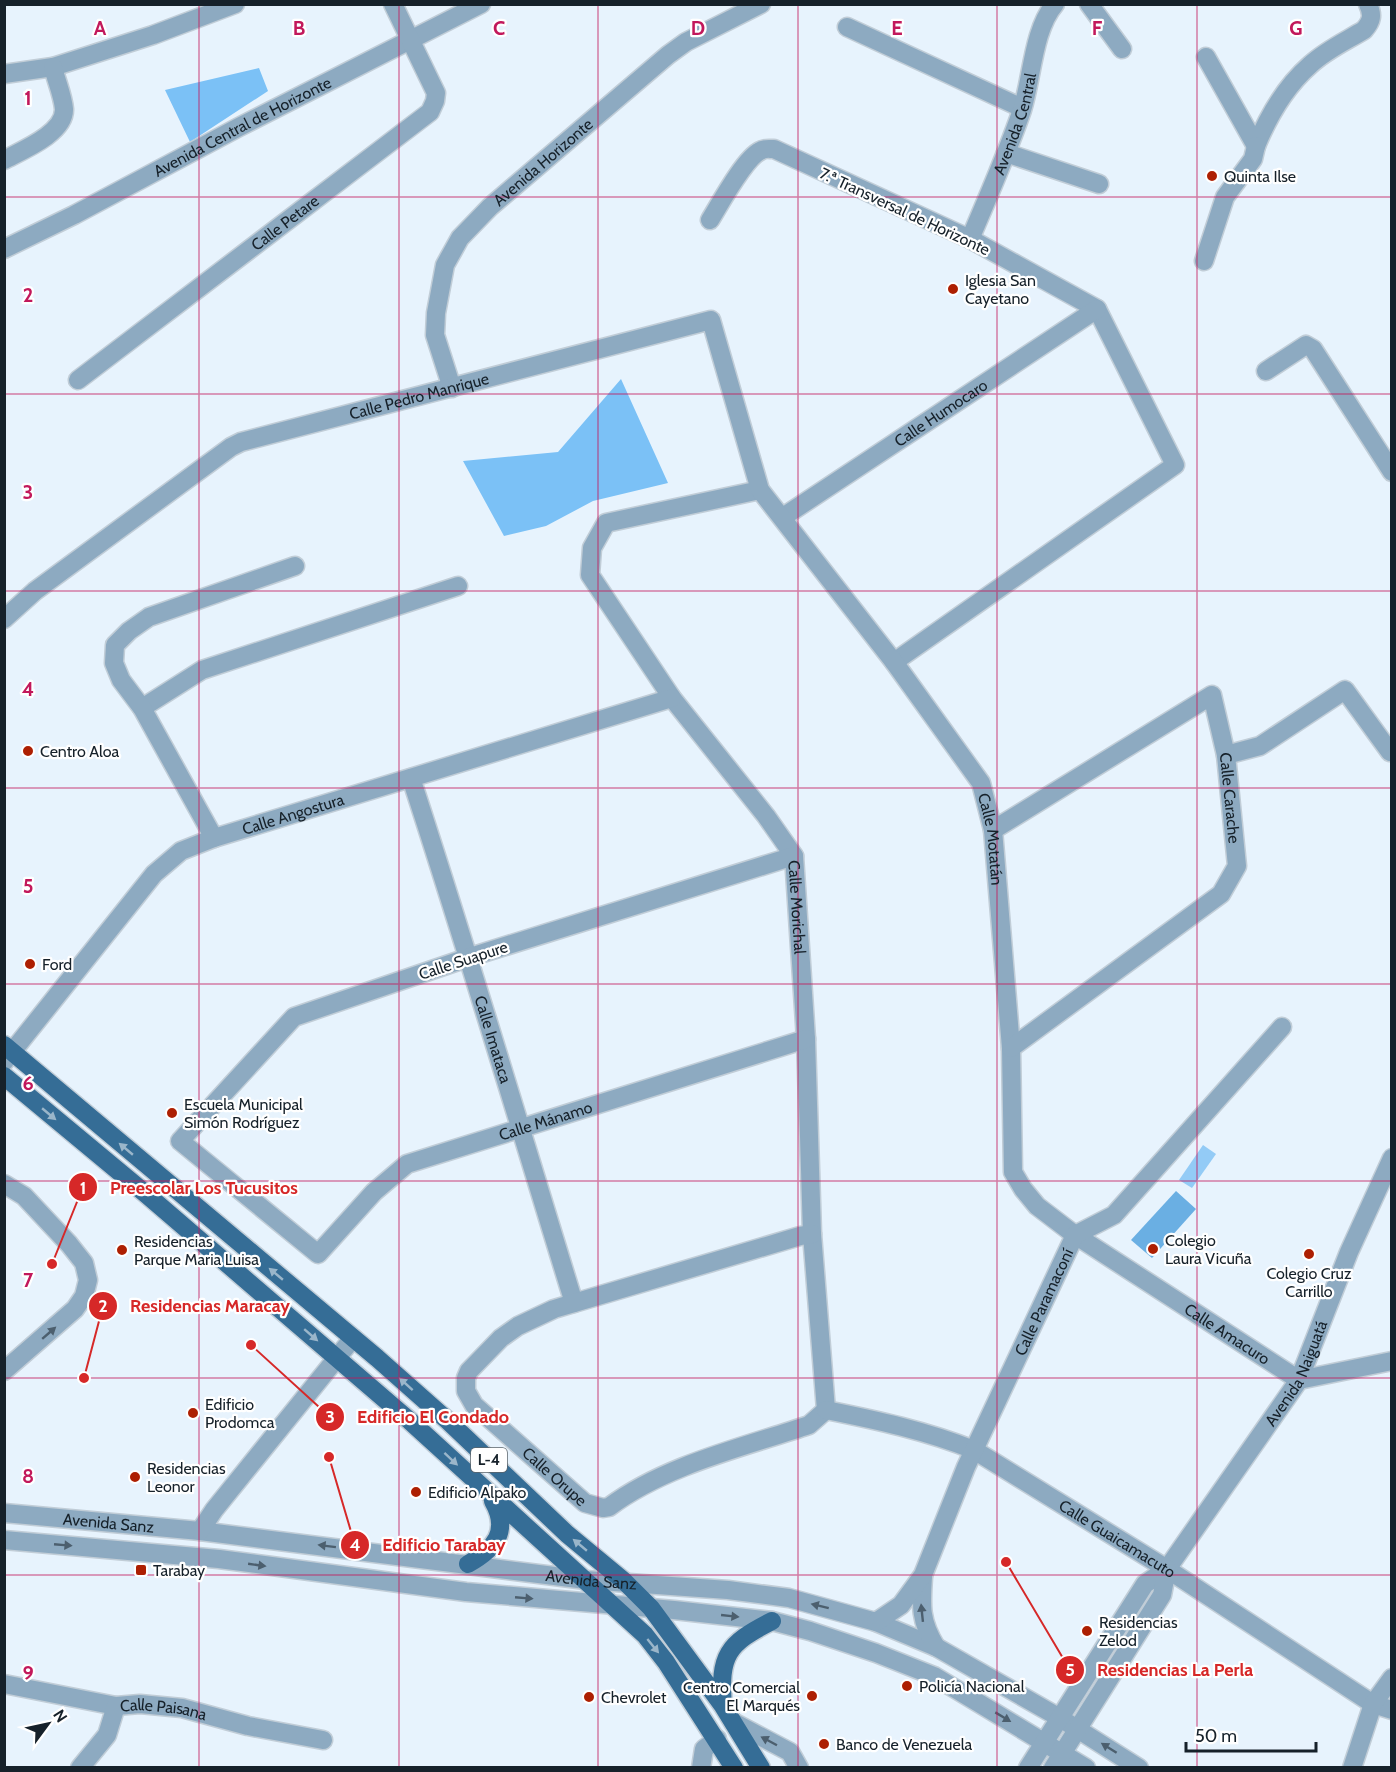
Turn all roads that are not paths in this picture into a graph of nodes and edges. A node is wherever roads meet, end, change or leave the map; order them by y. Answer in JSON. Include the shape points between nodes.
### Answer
{"nodes":[{"id":1,"x":236,"y":4,"type":"edge"},
{"id":2,"x":393,"y":4,"type":"edge"},
{"id":3,"x":481,"y":4,"type":"edge"},
{"id":4,"x":761,"y":4,"type":"edge"},
{"id":5,"x":1055,"y":4,"type":"edge"},
{"id":6,"x":1089,"y":4,"type":"edge"},
{"id":7,"x":1368,"y":4,"type":"edge"},
{"id":8,"x":847,"y":27,"type":"dead end"},
{"id":9,"x":412,"y":41,"type":"junction"},
{"id":10,"x":1122,"y":49,"type":"dead end"},
{"id":11,"x":1206,"y":57,"type":"dead end"},
{"id":12,"x":53,"y":67,"type":"junction"},
{"id":13,"x":4,"y":74,"type":"edge"},
{"id":14,"x":1022,"y":108,"type":"junction"},
{"id":15,"x":1256,"y":146,"type":"junction"},
{"id":16,"x":1006,"y":153,"type":"junction"},
{"id":17,"x":4,"y":160,"type":"edge"},
{"id":18,"x":1099,"y":184,"type":"dead end"},
{"id":19,"x":710,"y":220,"type":"dead end"},
{"id":20,"x":970,"y":239,"type":"junction"},
{"id":21,"x":4,"y":249,"type":"edge"},
{"id":22,"x":1204,"y":261,"type":"dead end"},
{"id":23,"x":1098,"y":309,"type":"junction"},
{"id":24,"x":1266,"y":371,"type":"dead end"},
{"id":25,"x":78,"y":380,"type":"dead end"},
{"id":26,"x":452,"y":388,"type":"junction"},
{"id":27,"x":1392,"y":472,"type":"edge"},
{"id":28,"x":760,"y":490,"type":"junction"},
{"id":29,"x":783,"y":517,"type":"junction"},
{"id":30,"x":295,"y":566,"type":"dead end"},
{"id":31,"x":458,"y":586,"type":"dead end"},
{"id":32,"x":4,"y":620,"type":"edge"},
{"id":33,"x":894,"y":662,"type":"junction"},
{"id":34,"x":672,"y":698,"type":"junction"},
{"id":35,"x":142,"y":708,"type":"junction"},
{"id":36,"x":1392,"y":751,"type":"edge"},
{"id":37,"x":1226,"y":755,"type":"junction"},
{"id":38,"x":411,"y":778,"type":"junction"},
{"id":39,"x":993,"y":830,"type":"junction"},
{"id":40,"x":214,"y":838,"type":"junction"},
{"id":41,"x":794,"y":856,"type":"junction"},
{"id":42,"x":470,"y":957,"type":"junction"},
{"id":43,"x":1282,"y":1027,"type":"dead end"},
{"id":44,"x":806,"y":1039,"type":"junction"},
{"id":45,"x":1011,"y":1048,"type":"junction"},
{"id":46,"x":8,"y":1053,"type":"edge"},
{"id":47,"x":4,"y":1076,"type":"edge"},
{"id":48,"x":519,"y":1128,"type":"junction"},
{"id":49,"x":1392,"y":1158,"type":"edge"},
{"id":50,"x":4,"y":1184,"type":"edge"},
{"id":51,"x":812,"y":1234,"type":"junction"},
{"id":52,"x":1075,"y":1234,"type":"junction"},
{"id":53,"x":318,"y":1254,"type":"joint"},
{"id":54,"x":574,"y":1303,"type":"junction"},
{"id":55,"x":353,"y":1338,"type":"junction"},
{"id":56,"x":337,"y":1358,"type":"junction"},
{"id":57,"x":1392,"y":1361,"type":"edge"},
{"id":58,"x":4,"y":1371,"type":"edge"},
{"id":59,"x":1299,"y":1380,"type":"junction"},
{"id":60,"x":826,"y":1410,"type":"junction"},
{"id":61,"x":974,"y":1450,"type":"junction"},
{"id":62,"x":491,"y":1497,"type":"junction"},
{"id":63,"x":4,"y":1513,"type":"edge"},
{"id":64,"x":200,"y":1530,"type":"junction"},
{"id":65,"x":4,"y":1540,"type":"edge"},
{"id":66,"x":468,"y":1564,"type":"junction"},
{"id":67,"x":1167,"y":1569,"type":"junction"},
{"id":68,"x":923,"y":1575,"type":"junction"},
{"id":69,"x":586,"y":1580,"type":"junction"},
{"id":70,"x":625,"y":1582,"type":"junction"},
{"id":71,"x":611,"y":1605,"type":"junction"},
{"id":72,"x":651,"y":1608,"type":"junction"},
{"id":73,"x":772,"y":1621,"type":"junction"},
{"id":74,"x":876,"y":1622,"type":"junction"},
{"id":75,"x":936,"y":1647,"type":"junction"},
{"id":76,"x":1392,"y":1678,"type":"edge"},
{"id":77,"x":4,"y":1684,"type":"edge"},
{"id":78,"x":1373,"y":1704,"type":"junction"},
{"id":79,"x":116,"y":1706,"type":"junction"},
{"id":80,"x":723,"y":1706,"type":"junction"},
{"id":81,"x":1392,"y":1710,"type":"edge"},
{"id":82,"x":1060,"y":1718,"type":"junction"},
{"id":83,"x":733,"y":1722,"type":"junction"},
{"id":84,"x":1078,"y":1729,"type":"junction"},
{"id":85,"x":717,"y":1739,"type":"junction"},
{"id":86,"x":322,"y":1740,"type":"dead end"},
{"id":87,"x":1044,"y":1741,"type":"junction"},
{"id":88,"x":1058,"y":1760,"type":"edge"},
{"id":89,"x":80,"y":1767,"type":"edge"},
{"id":90,"x":702,"y":1767,"type":"edge"},
{"id":91,"x":734,"y":1767,"type":"edge"},
{"id":92,"x":761,"y":1767,"type":"edge"},
{"id":93,"x":799,"y":1767,"type":"edge"},
{"id":94,"x":1028,"y":1767,"type":"edge"},
{"id":95,"x":1086,"y":1767,"type":"edge"},
{"id":96,"x":1139,"y":1767,"type":"edge"},
{"id":97,"x":1352,"y":1767,"type":"edge"}],
"edges":[{"from":1,"to":12,"type":"street"},
{"from":2,"to":9,"type":"street","name":"Calle Petare"},
{"from":3,"to":9,"type":"street","name":"Avenida Central de Horizonte"},
{"from":4,"to":26,"type":"street","name":"Avenida Horizonte","via":[[668,55],[490,207],[460,238],[445,265],[436,313],[435,335]]},
{"from":5,"to":14,"type":"street","name":"Avenida Central","via":[[1041,33]]},
{"from":6,"to":10,"type":"street"},
{"from":7,"to":15,"type":"street","via":[[1372,17],[1369,24],[1301,73],[1271,115]]},
{"from":8,"to":14,"type":"street"},
{"from":9,"to":21,"type":"street","name":"Avenida Central de Horizonte"},
{"from":9,"to":25,"type":"street","name":"Calle Petare","via":[[436,93],[430,112]]},
{"from":11,"to":15,"type":"street"},
{"from":12,"to":13,"type":"street"},
{"from":12,"to":17,"type":"street","via":[[64,111],[60,126]]},
{"from":14,"to":16,"type":"street","name":"Avenida Central"},
{"from":15,"to":22,"type":"street","via":[[1253,159],[1226,197]]},
{"from":16,"to":18,"type":"street"},
{"from":16,"to":20,"type":"street","name":"Avenida Central"},
{"from":19,"to":20,"type":"street","name":"7.ª Transversal de Horizonte","via":[[748,161],[758,152],[774,149]]},
{"from":20,"to":23,"type":"street","name":"7.ª Transversal de Horizonte"},
{"from":23,"to":29,"type":"street","name":"Calle Humocaro"},
{"from":23,"to":33,"type":"street","via":[[1175,465]]},
{"from":24,"to":27,"type":"street","via":[[1306,345],[1313,348]]},
{"from":26,"to":28,"type":"street","name":"Calle Pedro Manrique","via":[[711,320]]},
{"from":26,"to":32,"type":"street","name":"Calle Pedro Manrique","via":[[231,447],[35,591]]},
{"from":28,"to":29,"type":"street","name":"Calle Motatán"},
{"from":28,"to":34,"type":"street","name":"Calle Morichal","via":[[606,523],[592,548],[590,575]]},
{"from":29,"to":33,"type":"street","name":"Calle Motatán"},
{"from":30,"to":35,"type":"street","via":[[149,617],[129,630],[114,645],[114,663],[121,680]]},
{"from":31,"to":35,"type":"street","via":[[202,670]]},
{"from":33,"to":39,"type":"street","name":"Calle Motatán","via":[[981,783]]},
{"from":34,"to":38,"type":"street","name":"Calle Angostura"},
{"from":34,"to":41,"type":"street","name":"Calle Morichal"},
{"from":35,"to":40,"type":"street"},
{"from":36,"to":37,"type":"street","via":[[1345,690],[1260,746]]},
{"from":37,"to":39,"type":"street","name":"Calle Carache","via":[[1212,695]]},
{"from":37,"to":45,"type":"street","name":"Calle Carache","via":[[1237,866],[1221,894]]},
{"from":38,"to":40,"type":"street","name":"Calle Angostura"},
{"from":38,"to":42,"type":"street","name":"Calle Imataca"},
{"from":39,"to":45,"type":"street","name":"Calle Motatán"},
{"from":40,"to":46,"type":"street","name":"Calle Angostura","via":[[181,851],[154,874]]},
{"from":41,"to":42,"type":"street","name":"Calle Suapure"},
{"from":41,"to":44,"type":"street","name":"Calle Morichal"},
{"from":42,"to":48,"type":"street","name":"Calle Imataca"},
{"from":42,"to":53,"type":"street","name":"Calle Suapure","via":[[294,1017],[180,1141]]},
{"from":43,"to":52,"type":"street","name":"Calle Paramaconí","via":[[1114,1215]]},
{"from":44,"to":48,"type":"street","name":"Calle Mánamo"},
{"from":44,"to":51,"type":"street","name":"Calle Morichal"},
{"from":45,"to":52,"type":"street","name":"Calle Motatán","via":[[1013,1172],[1037,1206]]},
{"from":55,"to":46,"type":"main road","number":"L-4","one_way":true},
{"from":47,"to":56,"type":"main road","number":"L-4","one_way":true},
{"from":48,"to":53,"type":"street","name":"Calle Mánamo","via":[[407,1164],[374,1192]]},
{"from":48,"to":54,"type":"street","name":"Calle Imataca"},
{"from":49,"to":59,"type":"street","name":"Avenida Naiguatá","via":[[1348,1252]]},
{"from":58,"to":50,"type":"street","one_way":true,"via":[[75,1310],[88,1280],[84,1263],[69,1244],[24,1196]]},
{"from":51,"to":54,"type":"street","name":"Calle Orupe"},
{"from":51,"to":60,"type":"street","name":"Calle Morichal"},
{"from":52,"to":59,"type":"street","name":"Calle Amacuro"},
{"from":52,"to":61,"type":"street","name":"Calle Paramaconí"},
{"from":54,"to":60,"type":"street","name":"Calle Orupe","via":[[535,1317],[501,1338],[469,1371],[466,1391],[474,1405],[591,1506],[609,1506],[674,1470],[809,1425]]},
{"from":55,"to":56,"type":"street"},
{"from":70,"to":55,"type":"main road","number":"L-4","one_way":true},
{"from":56,"to":62,"type":"main road","number":"L-4","one_way":true},
{"from":56,"to":64,"type":"street"},
{"from":57,"to":59,"type":"street"},
{"from":59,"to":67,"type":"street","name":"Avenida Naiguatá"},
{"from":60,"to":61,"type":"street","name":"Calle Guaicamacuto","via":[[956,1442]]},
{"from":61,"to":67,"type":"street","name":"Calle Guaicamacuto"},
{"from":61,"to":68,"type":"street","name":"Calle Paramaconí"},
{"from":62,"to":66,"type":"main road","via":[[499,1511],[500,1533],[489,1549]]},
{"from":62,"to":69,"type":"main road","number":"L-4"},
{"from":63,"to":64,"type":"street","name":"Avenida Sanz"},
{"from":66,"to":64,"type":"street","name":"Avenida Sanz","one_way":true},
{"from":65,"to":71,"type":"street","name":"Avenida Sanz","one_way":true,"via":[[219,1560],[466,1592]]},
{"from":66,"to":69,"type":"street","name":"Avenida Sanz"},
{"from":67,"to":78,"type":"street","name":"Calle Guaicamacuto"},
{"from":67,"to":82,"type":"street","name":"Avenida Naiguatá","via":[[1145,1584]]},
{"from":67,"to":84,"type":"street","name":"Avenida Naiguatá","via":[[1162,1595]]},
{"from":68,"to":74,"type":"street","name":"Calle Paramaconí","via":[[901,1605]]},
{"from":75,"to":68,"type":"street","name":"Calle Paramaconí","one_way":true,"via":[[923,1623]]},
{"from":69,"to":70,"type":"street","name":"Avenida Sanz"},
{"from":69,"to":71,"type":"main road","number":"L-4"},
{"from":70,"to":72,"type":"main road","number":"L-4"},
{"from":74,"to":70,"type":"street","name":"Avenida Sanz","one_way":true,"via":[[789,1598]]},
{"from":71,"to":72,"type":"street","name":"Avenida Sanz"},
{"from":71,"to":85,"type":"main road","number":"L-4","one_way":true,"via":[[645,1635]]},
{"from":72,"to":73,"type":"street","name":"Avenida Sanz","one_way":true},
{"from":72,"to":80,"type":"main road","number":"L-4"},
{"from":73,"to":80,"type":"main road","via":[[742,1638],[726,1656],[721,1684]]},
{"from":73,"to":87,"type":"street","name":"Avenida Sanz","one_way":true,"via":[[876,1653],[934,1676]]},
{"from":74,"to":75,"type":"street","name":"Avenida Sanz"},
{"from":75,"to":82,"type":"street","name":"Avenida Sanz"},
{"from":76,"to":78,"type":"street"},
{"from":77,"to":79,"type":"street","name":"Calle Paisana"},
{"from":78,"to":81,"type":"street","name":"Calle Guaicamacuto"},
{"from":78,"to":97,"type":"street"},
{"from":79,"to":86,"type":"street","name":"Calle Paisana","via":[[182,1708]]},
{"from":79,"to":89,"type":"street","via":[[107,1735]]},
{"from":80,"to":83,"type":"main road","number":"L-4"},
{"from":82,"to":84,"type":"street","name":"Avenida Sanz"},
{"from":82,"to":87,"type":"street","name":"Avenida Naiguatá"},
{"from":83,"to":92,"type":"main road","number":"L-4"},
{"from":93,"to":83,"type":"street","one_way":true,"via":[[790,1752]]},
{"from":84,"to":88,"type":"street","name":"Avenida Naiguatá"},
{"from":96,"to":84,"type":"street","name":"Avenida Sanz","one_way":true},
{"from":85,"to":90,"type":"street","via":[[704,1749]]},
{"from":85,"to":91,"type":"main road","number":"L-4"},
{"from":87,"to":88,"type":"street","name":"Avenida Sanz"},
{"from":87,"to":94,"type":"street","name":"Avenida Naiguatá"},
{"from":88,"to":95,"type":"street","name":"Avenida Sanz"}]}
